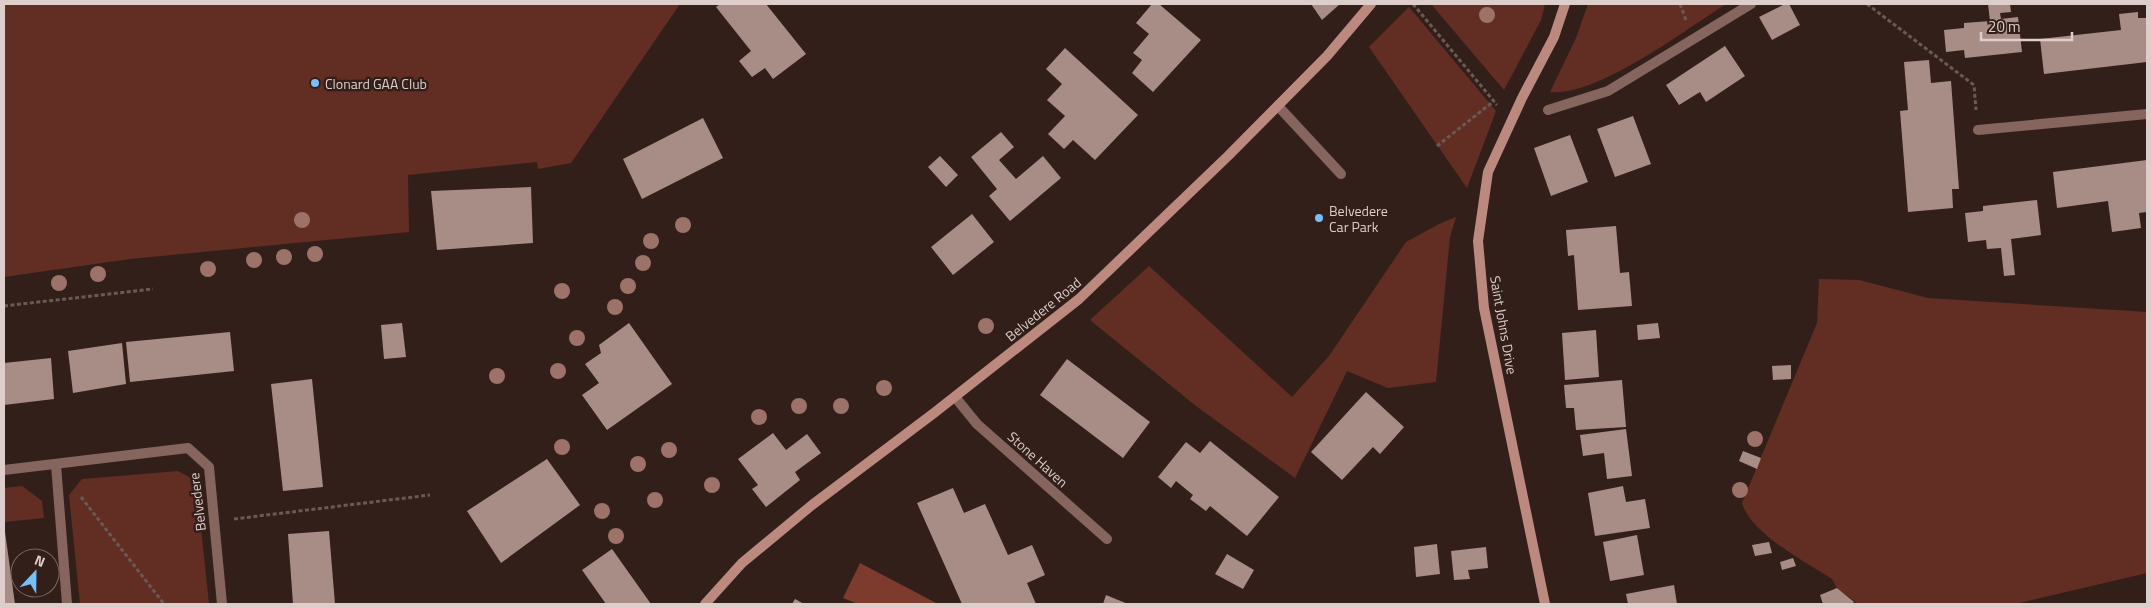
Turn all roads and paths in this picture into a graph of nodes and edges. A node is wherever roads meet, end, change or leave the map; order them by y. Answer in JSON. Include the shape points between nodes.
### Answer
{"nodes":[{"id":1,"x":1371,"y":4,"type":"edge"},
{"id":2,"x":1413,"y":4,"type":"edge"},
{"id":3,"x":1565,"y":4,"type":"edge"},
{"id":4,"x":1751,"y":4,"type":"edge"},
{"id":5,"x":1867,"y":4,"type":"edge"},
{"id":6,"x":1494,"y":101,"type":"junction"},
{"id":7,"x":1278,"y":106,"type":"junction"},
{"id":8,"x":1548,"y":110,"type":"dead end"},
{"id":9,"x":2147,"y":114,"type":"edge"},
{"id":10,"x":1514,"y":116,"type":"junction"},
{"id":11,"x":1978,"y":130,"type":"joint"},
{"id":12,"x":1437,"y":146,"type":"dead end"},
{"id":13,"x":1341,"y":174,"type":"dead end"},
{"id":14,"x":153,"y":289,"type":"dead end"},
{"id":15,"x":4,"y":306,"type":"edge"},
{"id":16,"x":955,"y":397,"type":"junction"},
{"id":17,"x":56,"y":465,"type":"junction"},
{"id":18,"x":4,"y":470,"type":"edge"},
{"id":19,"x":430,"y":495,"type":"dead end"},
{"id":20,"x":80,"y":496,"type":"dead end"},
{"id":21,"x":214,"y":521,"type":"junction"},
{"id":22,"x":1106,"y":539,"type":"dead end"},
{"id":23,"x":68,"y":604,"type":"edge"},
{"id":24,"x":164,"y":604,"type":"edge"},
{"id":25,"x":222,"y":604,"type":"edge"},
{"id":26,"x":705,"y":604,"type":"edge"},
{"id":27,"x":1544,"y":604,"type":"edge"}],
"edges":[{"from":1,"to":7,"type":"street","name":"Belvedere Road","via":[[1327,56]]},
{"from":2,"to":6,"type":"path"},
{"from":3,"to":10,"type":"street","name":"Saint Johns Drive","via":[[1554,37]]},
{"from":4,"to":8,"type":"street","via":[[1608,91]]},
{"from":5,"to":11,"type":"path","via":[[1974,85]]},
{"from":6,"to":10,"type":"path"},
{"from":6,"to":12,"type":"path"},
{"from":7,"to":13,"type":"street"},
{"from":7,"to":16,"type":"street","name":"Belvedere Road","via":[[1079,299]]},
{"from":9,"to":11,"type":"street"},
{"from":10,"to":27,"type":"street","name":"Saint Johns Drive","via":[[1488,172],[1478,241],[1484,308]]},
{"from":14,"to":15,"type":"path"},
{"from":16,"to":22,"type":"street","name":"Stone Haven","via":[[977,424]]},
{"from":16,"to":26,"type":"street","name":"Belvedere Road","via":[[742,563]]},
{"from":17,"to":18,"type":"street","name":"Belvedere"},
{"from":17,"to":21,"type":"street","name":"Belvedere","via":[[188,448],[209,467]]},
{"from":17,"to":23,"type":"street"},
{"from":19,"to":21,"type":"path"},
{"from":20,"to":24,"type":"path"},
{"from":21,"to":25,"type":"street","name":"Belvedere"}]}
